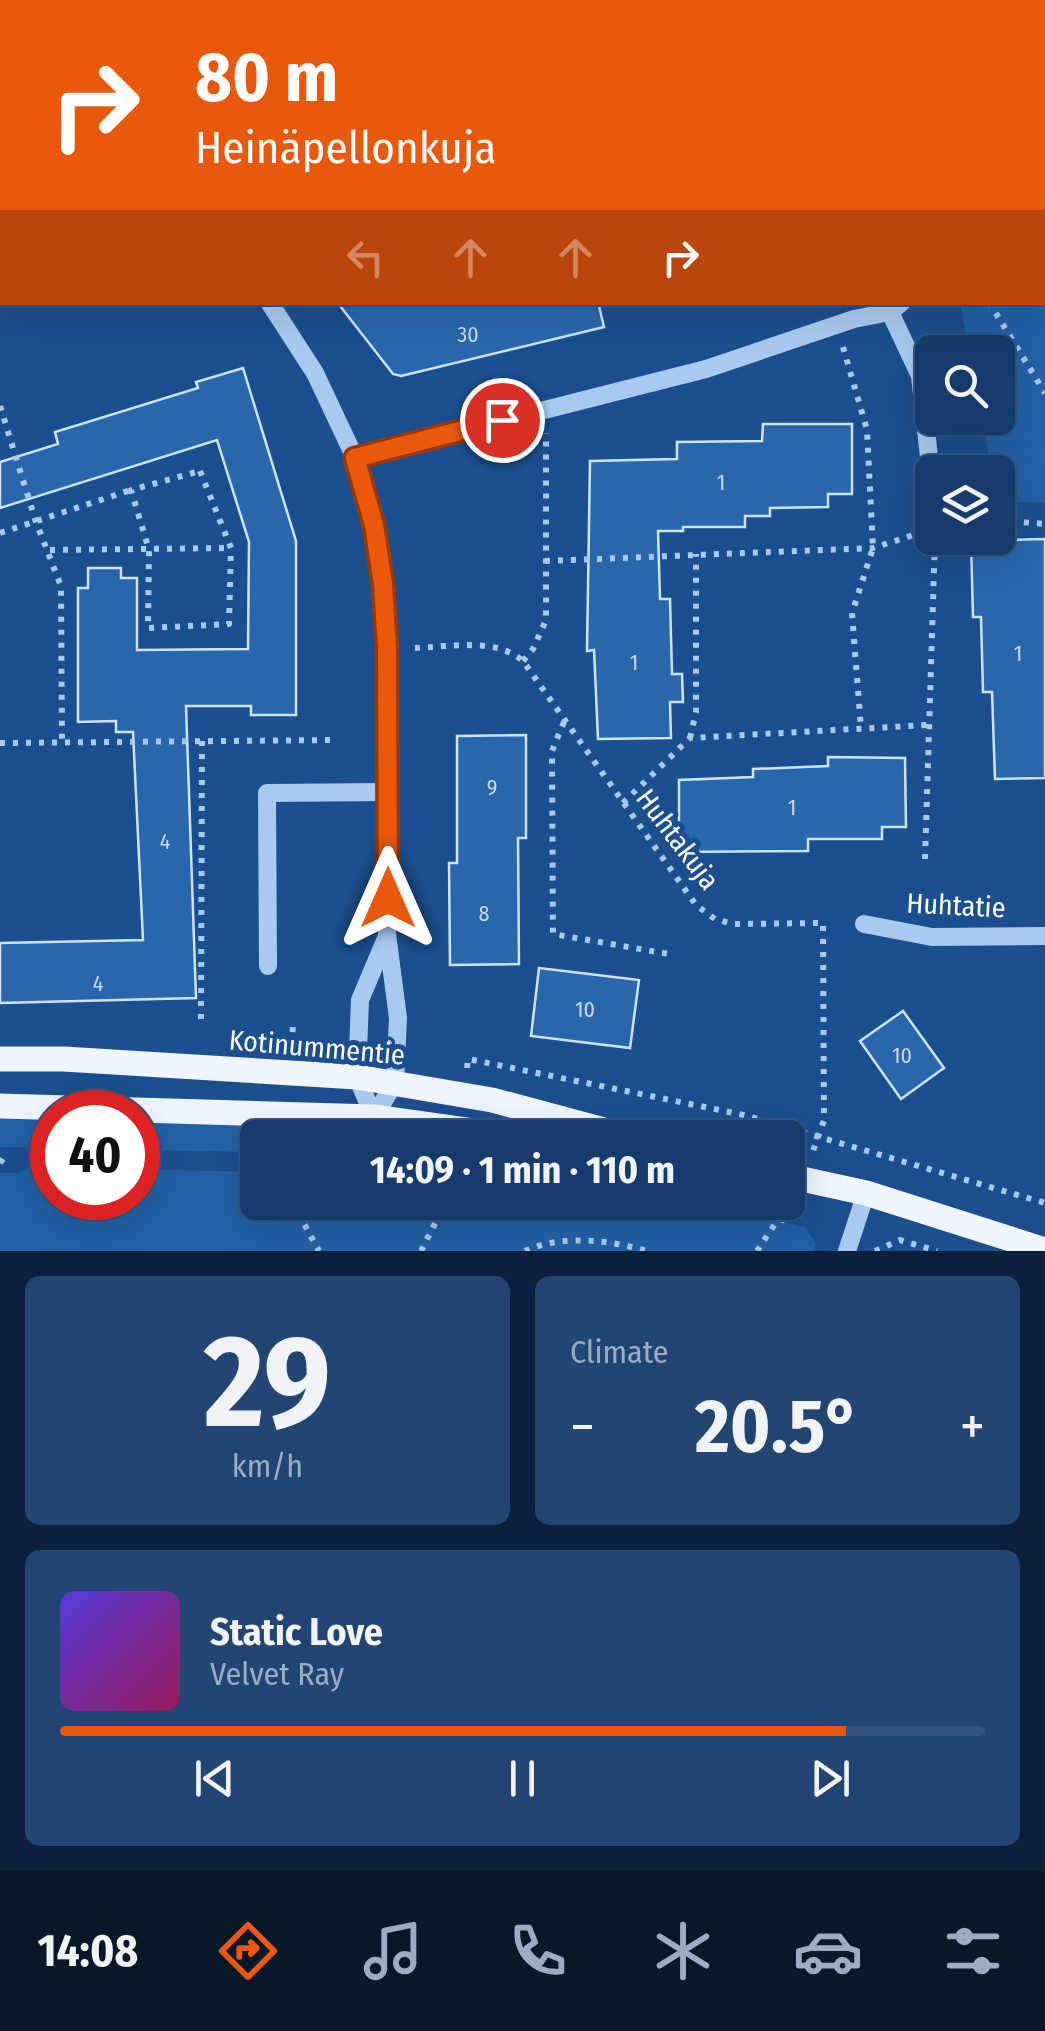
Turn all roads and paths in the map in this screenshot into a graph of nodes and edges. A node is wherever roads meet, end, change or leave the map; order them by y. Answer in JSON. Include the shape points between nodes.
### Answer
{"nodes":[{"id":1,"x":271,"y":305,"type":"edge"},
{"id":2,"x":991,"y":305,"type":"edge"},
{"id":3,"x":896,"y":308,"type":"edge"},
{"id":4,"x":843,"y":346,"type":"dead end"},
{"id":5,"x":1045,"y":393,"type":"edge"},
{"id":6,"x":0,"y":406,"type":"edge"},
{"id":7,"x":546,"y":432,"type":"dead end"},
{"id":8,"x":929,"y":455,"type":"edge"},
{"id":9,"x":355,"y":458,"type":"junction"},
{"id":10,"x":132,"y":490,"type":"junction"},
{"id":11,"x":1015,"y":521,"type":"edge"},
{"id":12,"x":36,"y":522,"type":"junction"},
{"id":13,"x":1045,"y":524,"type":"edge"},
{"id":14,"x":0,"y":533,"type":"edge"},
{"id":15,"x":915,"y":534,"type":"edge"},
{"id":16,"x":232,"y":548,"type":"junction"},
{"id":17,"x":874,"y":548,"type":"junction"},
{"id":18,"x":50,"y":550,"type":"junction"},
{"id":19,"x":149,"y":550,"type":"junction"},
{"id":20,"x":696,"y":554,"type":"junction"},
{"id":21,"x":934,"y":555,"type":"edge"},
{"id":22,"x":546,"y":560,"type":"junction"},
{"id":23,"x":414,"y":648,"type":"dead end"},
{"id":24,"x":523,"y":661,"type":"junction"},
{"id":25,"x":564,"y":721,"type":"junction"},
{"id":26,"x":928,"y":725,"type":"junction"},
{"id":27,"x":860,"y":729,"type":"junction"},
{"id":28,"x":690,"y":738,"type":"junction"},
{"id":29,"x":333,"y":740,"type":"dead end"},
{"id":30,"x":202,"y":741,"type":"junction"},
{"id":31,"x":62,"y":742,"type":"junction"},
{"id":32,"x":0,"y":743,"type":"edge"},
{"id":33,"x":388,"y":792,"type":"junction"},
{"id":34,"x":623,"y":802,"type":"junction"},
{"id":35,"x":925,"y":858,"type":"dead end"},
{"id":36,"x":864,"y":924,"type":"dead end"},
{"id":37,"x":388,"y":934,"type":"junction"},
{"id":38,"x":1045,"y":936,"type":"edge"},
{"id":39,"x":668,"y":954,"type":"dead end"},
{"id":40,"x":268,"y":966,"type":"dead end"},
{"id":41,"x":201,"y":1019,"type":"dead end"},
{"id":42,"x":0,"y":1059,"type":"edge"},
{"id":43,"x":468,"y":1059,"type":"dead end"},
{"id":44,"x":358,"y":1076,"type":"junction"},
{"id":45,"x":396,"y":1082,"type":"junction"},
{"id":46,"x":0,"y":1106,"type":"edge"},
{"id":47,"x":374,"y":1117,"type":"junction"},
{"id":48,"x":395,"y":1120,"type":"edge"},
{"id":49,"x":568,"y":1120,"type":"edge"},
{"id":50,"x":818,"y":1136,"type":"junction"},
{"id":51,"x":805,"y":1179,"type":"edge"},
{"id":52,"x":866,"y":1192,"type":"junction"},
{"id":53,"x":1045,"y":1203,"type":"edge"},
{"id":54,"x":302,"y":1220,"type":"edge"},
{"id":55,"x":437,"y":1220,"type":"edge"},
{"id":56,"x":782,"y":1220,"type":"edge"},
{"id":57,"x":1045,"y":1250,"type":"edge"},
{"id":58,"x":318,"y":1251,"type":"edge"},
{"id":59,"x":421,"y":1251,"type":"edge"},
{"id":60,"x":525,"y":1251,"type":"edge"},
{"id":61,"x":647,"y":1251,"type":"edge"},
{"id":62,"x":757,"y":1251,"type":"edge"},
{"id":63,"x":847,"y":1251,"type":"edge"},
{"id":64,"x":876,"y":1251,"type":"edge"},
{"id":65,"x":937,"y":1251,"type":"edge"}],
"edges":[{"from":1,"to":9,"type":"street","via":[[315,373]]},
{"from":2,"to":5,"type":"path"},
{"from":3,"to":8,"type":"street","via":[[920,376]]},
{"from":3,"to":9,"type":"street","via":[[706,370]]},
{"from":4,"to":17,"type":"path","via":[[867,430]]},
{"from":6,"to":12,"type":"path"},
{"from":7,"to":22,"type":"path"},
{"from":9,"to":33,"type":"street","via":[[383,584]]},
{"from":10,"to":12,"type":"path"},
{"from":10,"to":16,"type":"path","via":[[200,471]]},
{"from":10,"to":19,"type":"path"},
{"from":11,"to":13,"type":"path"},
{"from":12,"to":14,"type":"path"},
{"from":12,"to":18,"type":"path"},
{"from":15,"to":17,"type":"path"},
{"from":16,"to":19,"type":"path"},
{"from":16,"to":19,"type":"path","via":[[229,624],[148,628]]},
{"from":17,"to":20,"type":"path"},
{"from":17,"to":27,"type":"path","via":[[852,613]]},
{"from":18,"to":19,"type":"path"},
{"from":18,"to":31,"type":"path","via":[[61,586]]},
{"from":20,"to":22,"type":"path"},
{"from":20,"to":28,"type":"path","via":[[696,712]]},
{"from":21,"to":26,"type":"path"},
{"from":22,"to":24,"type":"path","via":[[546,620]]},
{"from":23,"to":24,"type":"path","via":[[497,647]]},
{"from":24,"to":25,"type":"path","name":"Huhtakuja"},
{"from":25,"to":34,"type":"path","name":"Huhtakuja"},
{"from":25,"to":39,"type":"path","via":[[552,751],[553,934]]},
{"from":26,"to":27,"type":"path"},
{"from":26,"to":35,"type":"path"},
{"from":27,"to":28,"type":"path"},
{"from":28,"to":34,"type":"path"},
{"from":29,"to":30,"type":"path"},
{"from":30,"to":31,"type":"path"},
{"from":30,"to":41,"type":"path"},
{"from":31,"to":32,"type":"path"},
{"from":33,"to":37,"type":"street"},
{"from":33,"to":40,"type":"street","via":[[267,792]]},
{"from":34,"to":50,"type":"path","name":"Huhtakuja","via":[[696,904],[715,919],[823,923],[824,1120]]},
{"from":36,"to":38,"type":"street","name":"Huhtatie","via":[[932,937]]},
{"from":37,"to":44,"type":"street","via":[[360,1000]]},
{"from":37,"to":45,"type":"street","via":[[398,1018]]},
{"from":42,"to":44,"type":"main road","name":"Kotinummentie"},
{"from":43,"to":50,"type":"path"},
{"from":44,"to":45,"type":"main road","name":"Kotinummentie"},
{"from":44,"to":47,"type":"street"},
{"from":45,"to":47,"type":"street"},
{"from":45,"to":49,"type":"main road","name":"Kotinummentie"},
{"from":46,"to":47,"type":"main road","name":"Kotinummentie"},
{"from":47,"to":48,"type":"main road","name":"Kotinummentie"},
{"from":50,"to":53,"type":"path"},
{"from":51,"to":52,"type":"main road"},
{"from":52,"to":57,"type":"main road"},
{"from":52,"to":63,"type":"street"},
{"from":54,"to":58,"type":"path"},
{"from":55,"to":59,"type":"path"},
{"from":56,"to":62,"type":"path"},
{"from":60,"to":61,"type":"path","via":[[553,1241],[592,1241]]},
{"from":64,"to":65,"type":"path","via":[[900,1240]]}]}
